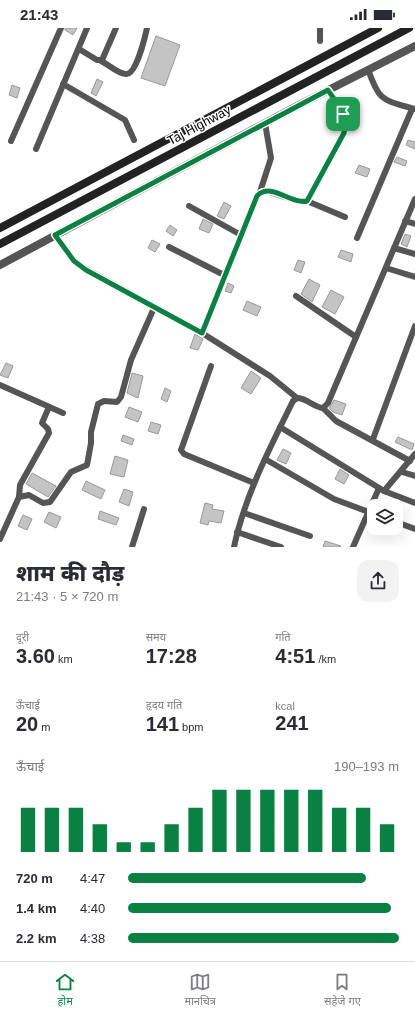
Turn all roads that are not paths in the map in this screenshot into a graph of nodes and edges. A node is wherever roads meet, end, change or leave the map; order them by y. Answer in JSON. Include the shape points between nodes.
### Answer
{"nodes":[{"id":1,"x":61,"y":28,"type":"edge"},
{"id":2,"x":87,"y":28,"type":"edge"},
{"id":3,"x":116,"y":28,"type":"edge"},
{"id":4,"x":147,"y":28,"type":"edge"},
{"id":5,"x":320,"y":28,"type":"edge"},
{"id":6,"x":378,"y":28,"type":"edge"},
{"id":7,"x":409,"y":28,"type":"edge"},
{"id":8,"x":320,"y":41,"type":"dead end"},
{"id":9,"x":415,"y":46,"type":"edge"},
{"id":10,"x":78,"y":49,"type":"junction"},
{"id":11,"x":101,"y":61,"type":"junction"},
{"id":12,"x":368,"y":69,"type":"junction"},
{"id":13,"x":63,"y":84,"type":"junction"},
{"id":14,"x":328,"y":90,"type":"junction"},
{"id":15,"x":414,"y":109,"type":"edge"},
{"id":16,"x":265,"y":123,"type":"junction"},
{"id":17,"x":134,"y":140,"type":"dead end"},
{"id":18,"x":11,"y":141,"type":"dead end"},
{"id":19,"x":36,"y":149,"type":"dead end"},
{"id":20,"x":260,"y":192,"type":"junction"},
{"id":21,"x":415,"y":199,"type":"edge"},
{"id":22,"x":307,"y":201,"type":"junction"},
{"id":23,"x":189,"y":206,"type":"dead end"},
{"id":24,"x":345,"y":217,"type":"dead end"},
{"id":25,"x":406,"y":221,"type":"junction"},
{"id":26,"x":415,"y":224,"type":"edge"},
{"id":27,"x":0,"y":228,"type":"edge"},
{"id":28,"x":55,"y":235,"type":"junction"},
{"id":29,"x":241,"y":235,"type":"junction"},
{"id":30,"x":357,"y":238,"type":"dead end"},
{"id":31,"x":0,"y":244,"type":"edge"},
{"id":32,"x":169,"y":248,"type":"dead end"},
{"id":33,"x":394,"y":248,"type":"junction"},
{"id":34,"x":415,"y":254,"type":"edge"},
{"id":35,"x":0,"y":265,"type":"edge"},
{"id":36,"x":386,"y":268,"type":"junction"},
{"id":37,"x":224,"y":275,"type":"junction"},
{"id":38,"x":415,"y":277,"type":"edge"},
{"id":39,"x":296,"y":296,"type":"dead end"},
{"id":40,"x":154,"y":308,"type":"junction"},
{"id":41,"x":414,"y":329,"type":"edge"},
{"id":42,"x":202,"y":333,"type":"junction"},
{"id":43,"x":356,"y":337,"type":"junction"},
{"id":44,"x":211,"y":366,"type":"dead end"},
{"id":45,"x":0,"y":385,"type":"edge"},
{"id":46,"x":297,"y":398,"type":"junction"},
{"id":47,"x":49,"y":407,"type":"junction"},
{"id":48,"x":323,"y":408,"type":"junction"},
{"id":49,"x":63,"y":413,"type":"dead end"},
{"id":50,"x":280,"y":427,"type":"junction"},
{"id":51,"x":373,"y":439,"type":"junction"},
{"id":52,"x":415,"y":454,"type":"edge"},
{"id":53,"x":265,"y":459,"type":"junction"},
{"id":54,"x":410,"y":461,"type":"junction"},
{"id":55,"x":402,"y":472,"type":"junction"},
{"id":56,"x":415,"y":476,"type":"edge"},
{"id":57,"x":254,"y":484,"type":"junction"},
{"id":58,"x":382,"y":489,"type":"junction"},
{"id":59,"x":19,"y":497,"type":"junction"},
{"id":60,"x":377,"y":499,"type":"edge"},
{"id":61,"x":415,"y":503,"type":"edge"},
{"id":62,"x":144,"y":508,"type":"dead end"},
{"id":63,"x":367,"y":511,"type":"edge"},
{"id":64,"x":244,"y":513,"type":"junction"},
{"id":65,"x":367,"y":521,"type":"edge"},
{"id":66,"x":403,"y":525,"type":"edge"},
{"id":67,"x":415,"y":529,"type":"edge"},
{"id":68,"x":237,"y":532,"type":"junction"},
{"id":69,"x":310,"y":536,"type":"dead end"},
{"id":70,"x":0,"y":539,"type":"edge"},
{"id":71,"x":132,"y":547,"type":"edge"},
{"id":72,"x":234,"y":547,"type":"edge"},
{"id":73,"x":282,"y":547,"type":"edge"},
{"id":74,"x":353,"y":547,"type":"edge"}],
"edges":[{"from":1,"to":18,"type":"street"},
{"from":2,"to":10,"type":"street"},
{"from":3,"to":11,"type":"street"},
{"from":4,"to":11,"type":"street","via":[[137,60],[129,74],[124,74]]},
{"from":5,"to":8,"type":"street"},
{"from":6,"to":27,"type":"main road"},
{"from":7,"to":31,"type":"main road","name":"Taj Highway"},
{"from":9,"to":12,"type":"street"},
{"from":10,"to":11,"type":"street"},
{"from":10,"to":13,"type":"street"},
{"from":12,"to":14,"type":"street"},
{"from":12,"to":15,"type":"street","via":[[377,93],[383,98]]},
{"from":13,"to":17,"type":"street","via":[[125,120]]},
{"from":13,"to":19,"type":"street"},
{"from":14,"to":16,"type":"street"},
{"from":14,"to":22,"type":"street","via":[[346,123],[344,133]]},
{"from":15,"to":30,"type":"street"},
{"from":16,"to":20,"type":"street","via":[[271,158]]},
{"from":16,"to":28,"type":"street"},
{"from":20,"to":22,"type":"street","via":[[272,192],[300,202]]},
{"from":20,"to":29,"type":"street"},
{"from":21,"to":25,"type":"street"},
{"from":22,"to":24,"type":"street"},
{"from":23,"to":29,"type":"street"},
{"from":25,"to":26,"type":"street"},
{"from":25,"to":33,"type":"street"},
{"from":28,"to":35,"type":"street"},
{"from":28,"to":40,"type":"street","via":[[74,261]]},
{"from":29,"to":37,"type":"street"},
{"from":32,"to":37,"type":"street"},
{"from":33,"to":34,"type":"street"},
{"from":33,"to":36,"type":"street"},
{"from":36,"to":38,"type":"street"},
{"from":36,"to":43,"type":"street"},
{"from":37,"to":42,"type":"street"},
{"from":39,"to":43,"type":"street"},
{"from":40,"to":42,"type":"street"},
{"from":40,"to":59,"type":"street","via":[[131,360],[121,397],[117,402],[104,401],[98,404],[87,465],[71,472],[50,502],[43,503],[29,494]]},
{"from":41,"to":51,"type":"street"},
{"from":42,"to":46,"type":"street","via":[[270,376]]},
{"from":43,"to":48,"type":"street","via":[[328,404]]},
{"from":44,"to":57,"type":"street","via":[[181,450],[184,454]]},
{"from":45,"to":47,"type":"street"},
{"from":46,"to":48,"type":"street"},
{"from":46,"to":50,"type":"street"},
{"from":47,"to":49,"type":"street"},
{"from":47,"to":59,"type":"street","via":[[42,423],[49,433],[20,486]]},
{"from":48,"to":51,"type":"street","via":[[336,421]]},
{"from":50,"to":53,"type":"street"},
{"from":50,"to":58,"type":"street"},
{"from":51,"to":54,"type":"street"},
{"from":52,"to":54,"type":"street"},
{"from":53,"to":57,"type":"street"},
{"from":53,"to":63,"type":"street","via":[[334,499]]},
{"from":54,"to":55,"type":"street"},
{"from":55,"to":56,"type":"street"},
{"from":55,"to":58,"type":"street"},
{"from":57,"to":64,"type":"street"},
{"from":58,"to":60,"type":"street"},
{"from":58,"to":61,"type":"street"},
{"from":59,"to":70,"type":"street"},
{"from":62,"to":71,"type":"street"},
{"from":64,"to":68,"type":"street"},
{"from":64,"to":69,"type":"street"},
{"from":65,"to":74,"type":"street"},
{"from":66,"to":67,"type":"street"},
{"from":68,"to":72,"type":"street"},
{"from":68,"to":73,"type":"street"}]}
